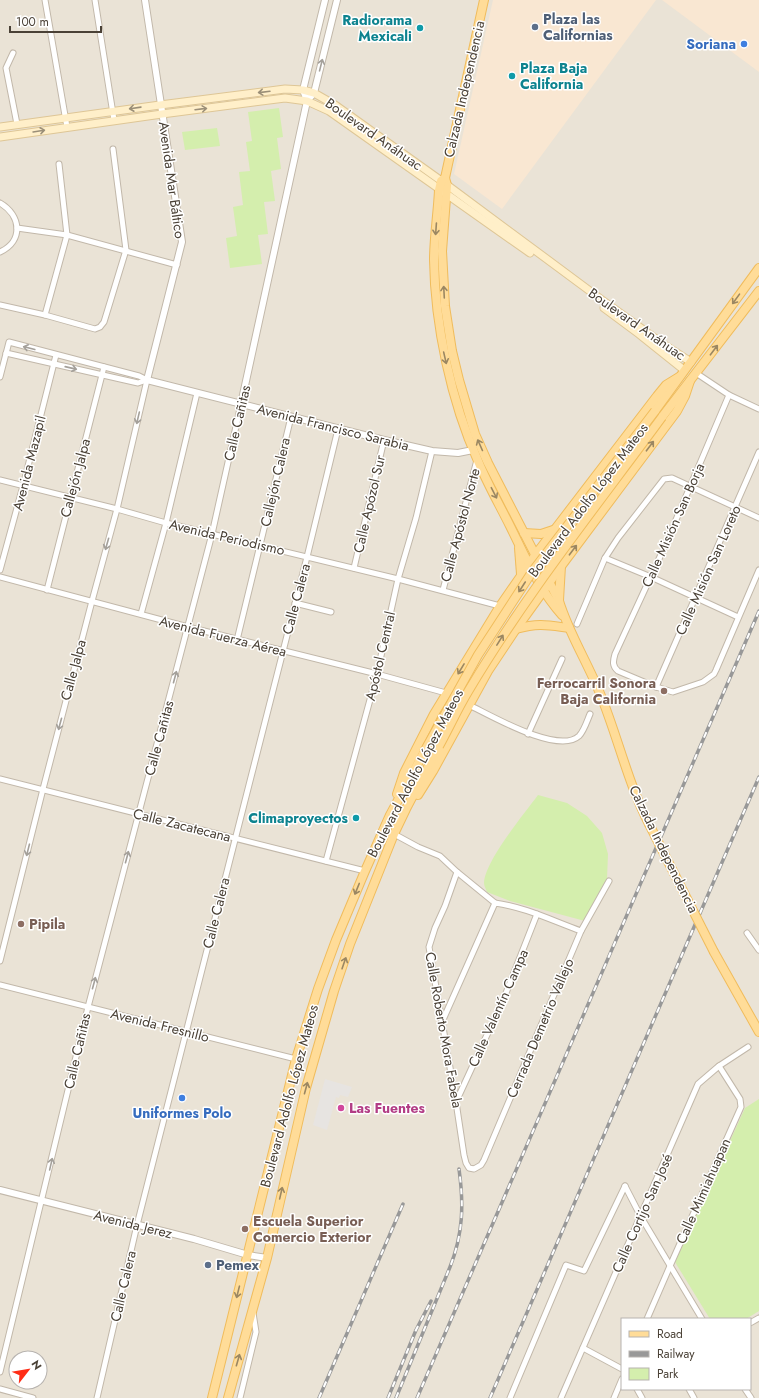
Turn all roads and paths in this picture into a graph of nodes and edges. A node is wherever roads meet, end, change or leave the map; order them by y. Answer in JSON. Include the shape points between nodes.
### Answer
{"nodes":[{"id":1,"x":45,"y":0,"type":"edge"},
{"id":2,"x":95,"y":0,"type":"edge"},
{"id":3,"x":145,"y":0,"type":"edge"},
{"id":4,"x":325,"y":0,"type":"edge"},
{"id":5,"x":337,"y":0,"type":"edge"},
{"id":6,"x":484,"y":0,"type":"edge"},
{"id":7,"x":13,"y":53,"type":"dead end"},
{"id":8,"x":303,"y":90,"type":"junction"},
{"id":9,"x":314,"y":93,"type":"junction"},
{"id":10,"x":307,"y":101,"type":"junction"},
{"id":11,"x":160,"y":105,"type":"junction"},
{"id":12,"x":113,"y":112,"type":"junction"},
{"id":13,"x":162,"y":114,"type":"junction"},
{"id":14,"x":65,"y":119,"type":"junction"},
{"id":15,"x":114,"y":120,"type":"junction"},
{"id":16,"x":17,"y":124,"type":"junction"},
{"id":17,"x":0,"y":127,"type":"edge"},
{"id":18,"x":67,"y":127,"type":"junction"},
{"id":19,"x":0,"y":137,"type":"edge"},
{"id":20,"x":113,"y":149,"type":"dead end"},
{"id":21,"x":58,"y":164,"type":"dead end"},
{"id":22,"x":443,"y":185,"type":"junction"},
{"id":23,"x":0,"y":203,"type":"edge"},
{"id":24,"x":17,"y":228,"type":"junction"},
{"id":25,"x":66,"y":235,"type":"junction"},
{"id":26,"x":126,"y":250,"type":"junction"},
{"id":27,"x":0,"y":252,"type":"edge"},
{"id":28,"x":177,"y":265,"type":"junction"},
{"id":29,"x":759,"y":268,"type":"edge"},
{"id":30,"x":759,"y":291,"type":"edge"},
{"id":31,"x":0,"y":305,"type":"edge"},
{"id":32,"x":45,"y":315,"type":"junction"},
{"id":33,"x":6,"y":353,"type":"junction"},
{"id":34,"x":56,"y":355,"type":"junction"},
{"id":35,"x":691,"y":362,"type":"junction"},
{"id":36,"x":54,"y":364,"type":"junction"},
{"id":37,"x":104,"y":367,"type":"junction"},
{"id":38,"x":696,"y":373,"type":"junction"},
{"id":39,"x":682,"y":374,"type":"junction"},
{"id":40,"x":102,"y":375,"type":"junction"},
{"id":41,"x":0,"y":377,"type":"edge"},
{"id":42,"x":147,"y":380,"type":"junction"},
{"id":43,"x":690,"y":382,"type":"junction"},
{"id":44,"x":197,"y":393,"type":"junction"},
{"id":45,"x":729,"y":395,"type":"junction"},
{"id":46,"x":241,"y":404,"type":"junction"},
{"id":47,"x":759,"y":409,"type":"edge"},
{"id":48,"x":291,"y":417,"type":"junction"},
{"id":49,"x":338,"y":429,"type":"junction"},
{"id":50,"x":384,"y":440,"type":"junction"},
{"id":51,"x":473,"y":450,"type":"junction"},
{"id":52,"x":432,"y":451,"type":"junction"},
{"id":53,"x":759,"y":452,"type":"edge"},
{"id":54,"x":477,"y":460,"type":"junction"},
{"id":55,"x":0,"y":480,"type":"edge"},
{"id":56,"x":23,"y":486,"type":"junction"},
{"id":57,"x":690,"y":487,"type":"junction"},
{"id":58,"x":70,"y":498,"type":"junction"},
{"id":59,"x":735,"y":508,"type":"junction"},
{"id":60,"x":117,"y":509,"type":"junction"},
{"id":61,"x":759,"y":518,"type":"edge"},
{"id":62,"x":166,"y":523,"type":"junction"},
{"id":63,"x":556,"y":529,"type":"junction"},
{"id":64,"x":524,"y":533,"type":"junction"},
{"id":65,"x":212,"y":534,"type":"junction"},
{"id":66,"x":518,"y":543,"type":"junction"},
{"id":67,"x":260,"y":545,"type":"junction"},
{"id":68,"x":536,"y":554,"type":"junction"},
{"id":69,"x":307,"y":557,"type":"junction"},
{"id":70,"x":605,"y":558,"type":"junction"},
{"id":71,"x":529,"y":564,"type":"junction"},
{"id":72,"x":562,"y":565,"type":"junction"},
{"id":73,"x":354,"y":568,"type":"junction"},
{"id":74,"x":0,"y":570,"type":"edge"},
{"id":75,"x":759,"y":570,"type":"edge"},
{"id":76,"x":521,"y":574,"type":"junction"},
{"id":77,"x":0,"y":577,"type":"edge"},
{"id":78,"x":651,"y":577,"type":"junction"},
{"id":79,"x":398,"y":579,"type":"junction"},
{"id":80,"x":550,"y":582,"type":"junction"},
{"id":81,"x":46,"y":590,"type":"junction"},
{"id":82,"x":443,"y":590,"type":"junction"},
{"id":83,"x":544,"y":590,"type":"junction"},
{"id":84,"x":696,"y":598,"type":"junction"},
{"id":85,"x":92,"y":601,"type":"junction"},
{"id":86,"x":559,"y":601,"type":"junction"},
{"id":87,"x":295,"y":603,"type":"junction"},
{"id":88,"x":500,"y":606,"type":"junction"},
{"id":89,"x":331,"y":612,"type":"dead end"},
{"id":90,"x":141,"y":614,"type":"junction"},
{"id":91,"x":563,"y":616,"type":"junction"},
{"id":92,"x":738,"y":617,"type":"junction"},
{"id":93,"x":577,"y":624,"type":"dead end"},
{"id":94,"x":188,"y":627,"type":"junction"},
{"id":95,"x":569,"y":628,"type":"junction"},
{"id":96,"x":516,"y":629,"type":"junction"},
{"id":97,"x":237,"y":640,"type":"junction"},
{"id":98,"x":283,"y":651,"type":"junction"},
{"id":99,"x":562,"y":659,"type":"dead end"},
{"id":100,"x":377,"y":674,"type":"junction"},
{"id":101,"x":656,"y":687,"type":"junction"},
{"id":102,"x":446,"y":693,"type":"junction"},
{"id":103,"x":469,"y":705,"type":"junction"},
{"id":104,"x":590,"y":714,"type":"dead end"},
{"id":105,"x":528,"y":734,"type":"junction"},
{"id":106,"x":0,"y":779,"type":"edge"},
{"id":107,"x":42,"y":789,"type":"junction"},
{"id":108,"x":406,"y":809,"type":"junction"},
{"id":109,"x":138,"y":814,"type":"junction"},
{"id":110,"x":390,"y":815,"type":"junction"},
{"id":111,"x":394,"y":834,"type":"junction"},
{"id":112,"x":234,"y":838,"type":"junction"},
{"id":113,"x":326,"y":862,"type":"junction"},
{"id":114,"x":365,"y":871,"type":"junction"},
{"id":115,"x":457,"y":872,"type":"junction"},
{"id":116,"x":609,"y":881,"type":"dead end"},
{"id":117,"x":495,"y":903,"type":"junction"},
{"id":118,"x":537,"y":914,"type":"junction"},
{"id":119,"x":581,"y":931,"type":"junction"},
{"id":120,"x":747,"y":933,"type":"dead end"},
{"id":121,"x":759,"y":950,"type":"edge"},
{"id":122,"x":0,"y":961,"type":"edge"},
{"id":123,"x":0,"y":986,"type":"edge"},
{"id":124,"x":88,"y":1007,"type":"junction"},
{"id":125,"x":442,"y":1023,"type":"junction"},
{"id":126,"x":186,"y":1031,"type":"junction"},
{"id":127,"x":759,"y":1032,"type":"edge"},
{"id":128,"x":748,"y":1047,"type":"dead end"},
{"id":129,"x":296,"y":1059,"type":"junction"},
{"id":130,"x":718,"y":1066,"type":"junction"},
{"id":131,"x":456,"y":1102,"type":"junction"},
{"id":132,"x":469,"y":1168,"type":"joint"},
{"id":133,"x":0,"y":1190,"type":"edge"},
{"id":134,"x":42,"y":1202,"type":"junction"},
{"id":135,"x":641,"y":1217,"type":"junction"},
{"id":136,"x":137,"y":1225,"type":"junction"},
{"id":137,"x":248,"y":1255,"type":"junction"},
{"id":138,"x":267,"y":1258,"type":"junction"},
{"id":139,"x":670,"y":1266,"type":"junction"},
{"id":140,"x":252,"y":1311,"type":"junction"},
{"id":141,"x":647,"y":1318,"type":"edge"},
{"id":142,"x":701,"y":1318,"type":"edge"},
{"id":143,"x":583,"y":1348,"type":"junction"},
{"id":144,"x":621,"y":1368,"type":"edge"},
{"id":145,"x":0,"y":1372,"type":"edge"},
{"id":146,"x":621,"y":1381,"type":"edge"},
{"id":147,"x":0,"y":1389,"type":"edge"},
{"id":148,"x":33,"y":1398,"type":"edge"},
{"id":149,"x":97,"y":1398,"type":"edge"},
{"id":150,"x":212,"y":1398,"type":"edge"},
{"id":151,"x":228,"y":1398,"type":"edge"},
{"id":152,"x":240,"y":1398,"type":"edge"},
{"id":153,"x":510,"y":1398,"type":"edge"},
{"id":154,"x":561,"y":1398,"type":"edge"},
{"id":155,"x":614,"y":1398,"type":"edge"}],
"edges":[{"from":1,"to":14,"type":"street"},
{"from":2,"to":12,"type":"street"},
{"from":3,"to":11,"type":"street","name":"Avenida Mar Báltico"},
{"from":4,"to":8,"type":"street"},
{"from":9,"to":5,"type":"street","one_way":true},
{"from":6,"to":22,"type":"main road","name":"Calzada Independencia"},
{"from":7,"to":16,"type":"street","via":[[6,68]]},
{"from":8,"to":9,"type":"main road","name":"Boulevard Anáhuac"},
{"from":8,"to":10,"type":"street"},
{"from":8,"to":11,"type":"main road","name":"Boulevard Anáhuac","one_way":true},
{"from":9,"to":10,"type":"street"},
{"from":9,"to":22,"type":"main road","name":"Boulevard Anáhuac","via":[[335,105]]},
{"from":13,"to":10,"type":"main road","name":"Boulevard Anáhuac","one_way":true,"via":[[285,98]]},
{"from":10,"to":22,"type":"main road","name":"Boulevard Anáhuac","via":[[329,111]]},
{"from":10,"to":46,"type":"street","name":"Calle Cañitas"},
{"from":11,"to":12,"type":"main road","name":"Boulevard Anáhuac","one_way":true},
{"from":11,"to":13,"type":"street","name":"Avenida Mar Báltico"},
{"from":12,"to":14,"type":"main road","name":"Boulevard Anáhuac"},
{"from":12,"to":15,"type":"street"},
{"from":13,"to":15,"type":"main road","name":"Boulevard Anáhuac"},
{"from":13,"to":28,"type":"street","name":"Avenida Mar Báltico","via":[[182,242]]},
{"from":14,"to":16,"type":"main road","name":"Boulevard Anáhuac"},
{"from":14,"to":18,"type":"street"},
{"from":15,"to":18,"type":"main road","name":"Boulevard Anáhuac"},
{"from":16,"to":17,"type":"main road","name":"Boulevard Anáhuac"},
{"from":19,"to":18,"type":"main road","name":"Boulevard Anáhuac","one_way":true},
{"from":20,"to":26,"type":"street"},
{"from":21,"to":25,"type":"street"},
{"from":22,"to":35,"type":"main road","name":"Boulevard Anáhuac"},
{"from":22,"to":39,"type":"main road","name":"Boulevard Anáhuac","via":[[620,320]]},
{"from":22,"to":51,"type":"main road","name":"Calzada Independencia","one_way":true,"via":[[434,259],[437,294],[444,352]]},
{"from":64,"to":22,"type":"main road","name":"Calzada Independencia","one_way":true,"via":[[475,434],[452,351],[445,306],[442,251]]},
{"from":23,"to":24,"type":"street","via":[[12,213]]},
{"from":24,"to":25,"type":"street"},
{"from":24,"to":27,"type":"street","via":[[12,244]]},
{"from":25,"to":26,"type":"street"},
{"from":25,"to":32,"type":"street"},
{"from":26,"to":28,"type":"street"},
{"from":26,"to":32,"type":"street","via":[[104,322],[100,327],[95,329]]},
{"from":28,"to":42,"type":"street","name":"Avenida Mar Báltico"},
{"from":29,"to":35,"type":"main road","name":"Boulevard Adolfo López Mateos","one_way":true},
{"from":38,"to":30,"type":"main road","name":"Boulevard Adolfo López Mateos","one_way":true},
{"from":31,"to":32,"type":"street"},
{"from":34,"to":33,"type":"street","name":"Avenida Francisco Sarabia","one_way":true,"via":[[9,342]]},
{"from":33,"to":36,"type":"street","name":"Avenida Francisco Sarabia"},
{"from":33,"to":41,"type":"street"},
{"from":34,"to":36,"type":"street","name":"Avenida Mazapil"},
{"from":34,"to":37,"type":"street","name":"Avenida Francisco Sarabia"},
{"from":35,"to":39,"type":"main road","name":"Boulevard Adolfo López Mateos"},
{"from":36,"to":40,"type":"street","name":"Avenida Francisco Sarabia","one_way":true},
{"from":36,"to":56,"type":"street","name":"Avenida Mazapil"},
{"from":37,"to":40,"type":"street","name":"Callejón Jalpa"},
{"from":37,"to":42,"type":"street","name":"Avenida Francisco Sarabia"},
{"from":38,"to":43,"type":"main road","name":"Boulevard Adolfo López Mateos"},
{"from":38,"to":45,"type":"street"},
{"from":39,"to":63,"type":"main road","via":[[666,385],[657,396]]},
{"from":39,"to":110,"type":"main road","name":"Boulevard Adolfo López Mateos","one_way":true,"bridge":true,"via":[[532,572],[478,655]]},
{"from":40,"to":42,"type":"street","name":"Avenida Francisco Sarabia","via":[[138,383]]},
{"from":40,"to":58,"type":"street","name":"Callejón Jalpa"},
{"from":42,"to":44,"type":"street","name":"Avenida Francisco Sarabia"},
{"from":42,"to":60,"type":"street","name":"Calle Jalpa","one_way":true},
{"from":72,"to":43,"type":"main road","one_way":true,"via":[[677,411]]},
{"from":108,"to":43,"type":"main road","name":"Boulevard Adolfo López Mateos","one_way":true,"bridge":true,"via":[[468,691],[505,632]]},
{"from":44,"to":46,"type":"street","name":"Avenida Francisco Sarabia"},
{"from":44,"to":62,"type":"street"},
{"from":45,"to":47,"type":"street"},
{"from":45,"to":57,"type":"street","name":"Calle Misión San Borja"},
{"from":46,"to":48,"type":"street","name":"Avenida Francisco Sarabia"},
{"from":46,"to":65,"type":"street","name":"Calle Cañitas"},
{"from":48,"to":49,"type":"street","name":"Avenida Francisco Sarabia"},
{"from":48,"to":67,"type":"street","name":"Callejón Calera"},
{"from":49,"to":50,"type":"street","name":"Avenida Francisco Sarabia"},
{"from":49,"to":69,"type":"street","name":"Calle Calera"},
{"from":50,"to":52,"type":"street","name":"Avenida Francisco Sarabia"},
{"from":50,"to":73,"type":"street","name":"Calle Apózol Sur"},
{"from":51,"to":52,"type":"street","name":"Avenida Francisco Sarabia","via":[[458,453]]},
{"from":51,"to":54,"type":"main road","name":"Calzada Independencia"},
{"from":52,"to":79,"type":"street","name":"Apóstol Central"},
{"from":53,"to":59,"type":"street","name":"Calle Misión San Loreto"},
{"from":54,"to":66,"type":"main road","name":"Calzada Independencia","one_way":true},
{"from":54,"to":82,"type":"street","name":"Calle Apóstol Norte"},
{"from":55,"to":56,"type":"street","name":"Avenida Periodismo"},
{"from":56,"to":58,"type":"street","name":"Avenida Periodismo"},
{"from":56,"to":74,"type":"street","name":"Avenida Mazapil"},
{"from":57,"to":59,"type":"street"},
{"from":57,"to":70,"type":"street","via":[[672,478],[662,480]]},
{"from":57,"to":78,"type":"street","name":"Calle Misión San Borja"},
{"from":58,"to":60,"type":"street","name":"Avenida Periodismo"},
{"from":58,"to":81,"type":"street","name":"Callejón Jalpa"},
{"from":59,"to":61,"type":"street"},
{"from":59,"to":84,"type":"street","name":"Calle Misión San Loreto"},
{"from":60,"to":62,"type":"street","name":"Avenida Periodismo"},
{"from":60,"to":85,"type":"street","name":"Calle Jalpa","one_way":true},
{"from":62,"to":65,"type":"street","name":"Avenida Periodismo"},
{"from":62,"to":90,"type":"street"},
{"from":63,"to":64,"type":"main road","via":[[545,534]]},
{"from":63,"to":68,"type":"main road"},
{"from":64,"to":68,"type":"main road","name":"Calzada Independencia"},
{"from":65,"to":67,"type":"street","name":"Avenida Periodismo"},
{"from":65,"to":94,"type":"street","name":"Calle Cañitas"},
{"from":66,"to":71,"type":"main road","name":"Calzada Independencia"},
{"from":66,"to":76,"type":"main road"},
{"from":67,"to":69,"type":"street","name":"Avenida Periodismo"},
{"from":67,"to":97,"type":"street","name":"Callejón Calera"},
{"from":68,"to":71,"type":"main road"},
{"from":68,"to":80,"type":"main road","name":"Calzada Independencia"},
{"from":69,"to":73,"type":"street","name":"Avenida Periodismo"},
{"from":69,"to":87,"type":"street","name":"Calle Calera"},
{"from":70,"to":78,"type":"street"},
{"from":70,"to":93,"type":"street"},
{"from":71,"to":76,"type":"main road"},
{"from":71,"to":83,"type":"main road","name":"Calzada Independencia"},
{"from":72,"to":80,"type":"main road"},
{"from":72,"to":86,"type":"main road"},
{"from":73,"to":79,"type":"street","name":"Avenida Periodismo"},
{"from":75,"to":92,"type":"street"},
{"from":76,"to":88,"type":"main road"},
{"from":77,"to":81,"type":"street","name":"Avenida Fuerza Aérea"},
{"from":78,"to":84,"type":"street"},
{"from":78,"to":101,"type":"street","name":"Calle Misión San Borja","via":[[613,663],[618,671]]},
{"from":79,"to":82,"type":"street","name":"Avenida Periodismo"},
{"from":79,"to":100,"type":"street","name":"Apóstol Central"},
{"from":80,"to":83,"type":"main road"},
{"from":80,"to":86,"type":"main road","name":"Calzada Independencia"},
{"from":81,"to":85,"type":"street","name":"Avenida Fuerza Aérea"},
{"from":82,"to":88,"type":"street","name":"Avenida Periodismo"},
{"from":83,"to":91,"type":"main road","name":"Calzada Independencia"},
{"from":83,"to":96,"type":"main road"},
{"from":84,"to":92,"type":"street"},
{"from":84,"to":101,"type":"street","name":"Calle Misión San Loreto"},
{"from":85,"to":90,"type":"street","name":"Avenida Fuerza Aérea"},
{"from":85,"to":107,"type":"street","name":"Calle Jalpa","one_way":true},
{"from":86,"to":91,"type":"main road","name":"Calzada Independencia"},
{"from":87,"to":89,"type":"street"},
{"from":87,"to":98,"type":"street","name":"Calle Calera"},
{"from":88,"to":102,"type":"main road","one_way":true},
{"from":90,"to":94,"type":"street","name":"Avenida Fuerza Aérea"},
{"from":91,"to":95,"type":"main road","name":"Calzada Independencia"},
{"from":92,"to":101,"type":"street","via":[[714,674],[703,682],[673,692]]},
{"from":94,"to":97,"type":"street","name":"Avenida Fuerza Aérea"},
{"from":109,"to":94,"type":"street","name":"Calle Cañitas","one_way":true},
{"from":95,"to":96,"type":"main road","via":[[533,624]]},
{"from":95,"to":127,"type":"main road","name":"Calzada Independencia","bridge":true,"via":[[600,694],[640,806],[714,952]]},
{"from":96,"to":103,"type":"main road"},
{"from":97,"to":98,"type":"street","name":"Avenida Fuerza Aérea"},
{"from":98,"to":100,"type":"street","name":"Avenida Fuerza Aérea"},
{"from":98,"to":112,"type":"street","name":"Calle Calera"},
{"from":99,"to":105,"type":"street"},
{"from":100,"to":102,"type":"street","name":"Avenida Fuerza Aérea"},
{"from":100,"to":113,"type":"street","name":"Apóstol Central"},
{"from":102,"to":110,"type":"main road","via":[[404,773]]},
{"from":103,"to":105,"type":"street"},
{"from":103,"to":108,"type":"main road","via":[[425,785]]},
{"from":104,"to":105,"type":"street","via":[[582,732],[571,741],[546,740]]},
{"from":106,"to":107,"type":"street","name":"Calle Zacatecana"},
{"from":107,"to":109,"type":"street","name":"Calle Zacatecana"},
{"from":107,"to":122,"type":"street","name":"Calle Jalpa","one_way":true},
{"from":108,"to":111,"type":"main road","name":"Boulevard Adolfo López Mateos"},
{"from":109,"to":112,"type":"street","name":"Calle Zacatecana"},
{"from":124,"to":109,"type":"street","name":"Calle Cañitas","one_way":true},
{"from":110,"to":114,"type":"main road","name":"Boulevard Adolfo López Mateos"},
{"from":111,"to":115,"type":"street","via":[[440,856]]},
{"from":138,"to":111,"type":"main road","name":"Boulevard Adolfo López Mateos","one_way":true,"via":[[297,1126],[321,1036],[350,944]]},
{"from":112,"to":113,"type":"street","name":"Calle Zacatecana"},
{"from":112,"to":126,"type":"street","name":"Calle Calera"},
{"from":113,"to":114,"type":"street","name":"Calle Zacatecana"},
{"from":114,"to":129,"type":"main road","name":"Boulevard Adolfo López Mateos","one_way":true,"via":[[318,989]]},
{"from":115,"to":117,"type":"street"},
{"from":115,"to":125,"type":"street","name":"Calle Roberto Mora Fabela","via":[[429,947]]},
{"from":116,"to":119,"type":"street","name":"Cerrada Demetrio Vallejo"},
{"from":117,"to":118,"type":"street"},
{"from":117,"to":125,"type":"street"},
{"from":118,"to":119,"type":"street"},
{"from":118,"to":131,"type":"street","name":"Calle Valentín Campa","via":[[504,998]]},
{"from":119,"to":132,"type":"street","name":"Cerrada Demetrio Vallejo","via":[[484,1160],[478,1167]]},
{"from":120,"to":121,"type":"street"},
{"from":123,"to":124,"type":"street","name":"Avenida Fresnillo"},
{"from":124,"to":126,"type":"street","name":"Avenida Fresnillo"},
{"from":134,"to":124,"type":"street","name":"Calle Cañitas","one_way":true},
{"from":125,"to":131,"type":"street","name":"Calle Roberto Mora Fabela"},
{"from":126,"to":129,"type":"street","name":"Avenida Fresnillo"},
{"from":126,"to":136,"type":"street","name":"Calle Calera"},
{"from":128,"to":130,"type":"street","name":"Calle Cortijo San José"},
{"from":129,"to":137,"type":"main road","name":"Boulevard Adolfo López Mateos"},
{"from":130,"to":135,"type":"street","name":"Calle Cortijo San José","via":[[698,1084]]},
{"from":130,"to":139,"type":"street","name":"Calle Mimiahuapan","via":[[740,1099],[741,1107]]},
{"from":131,"to":132,"type":"street","name":"Calle Roberto Mora Fabela","via":[[463,1150]]},
{"from":133,"to":134,"type":"street","name":"Avenida Jerez"},
{"from":134,"to":136,"type":"street","name":"Avenida Jerez"},
{"from":134,"to":145,"type":"street","name":"Calle Cañitas"},
{"from":135,"to":139,"type":"street"},
{"from":135,"to":143,"type":"street","name":"Calle Cortijo San José"},
{"from":135,"to":153,"type":"street","via":[[624,1186],[584,1271],[566,1265]]},
{"from":136,"to":137,"type":"street","name":"Avenida Jerez"},
{"from":136,"to":149,"type":"street","name":"Calle Calera"},
{"from":137,"to":138,"type":"street","name":"Avenida Jerez"},
{"from":137,"to":150,"type":"main road","name":"Boulevard Adolfo López Mateos","one_way":true},
{"from":138,"to":140,"type":"main road","name":"Boulevard Adolfo López Mateos"},
{"from":139,"to":141,"type":"street","name":"Calle Mimiahuapan"},
{"from":139,"to":142,"type":"street"},
{"from":151,"to":140,"type":"main road","name":"Boulevard Adolfo López Mateos","one_way":true},
{"from":140,"to":152,"type":"street","via":[[256,1332]]},
{"from":143,"to":144,"type":"street"},
{"from":143,"to":154,"type":"street","name":"Calle Cortijo San José"},
{"from":146,"to":155,"type":"street"},
{"from":147,"to":148,"type":"street"}]}
